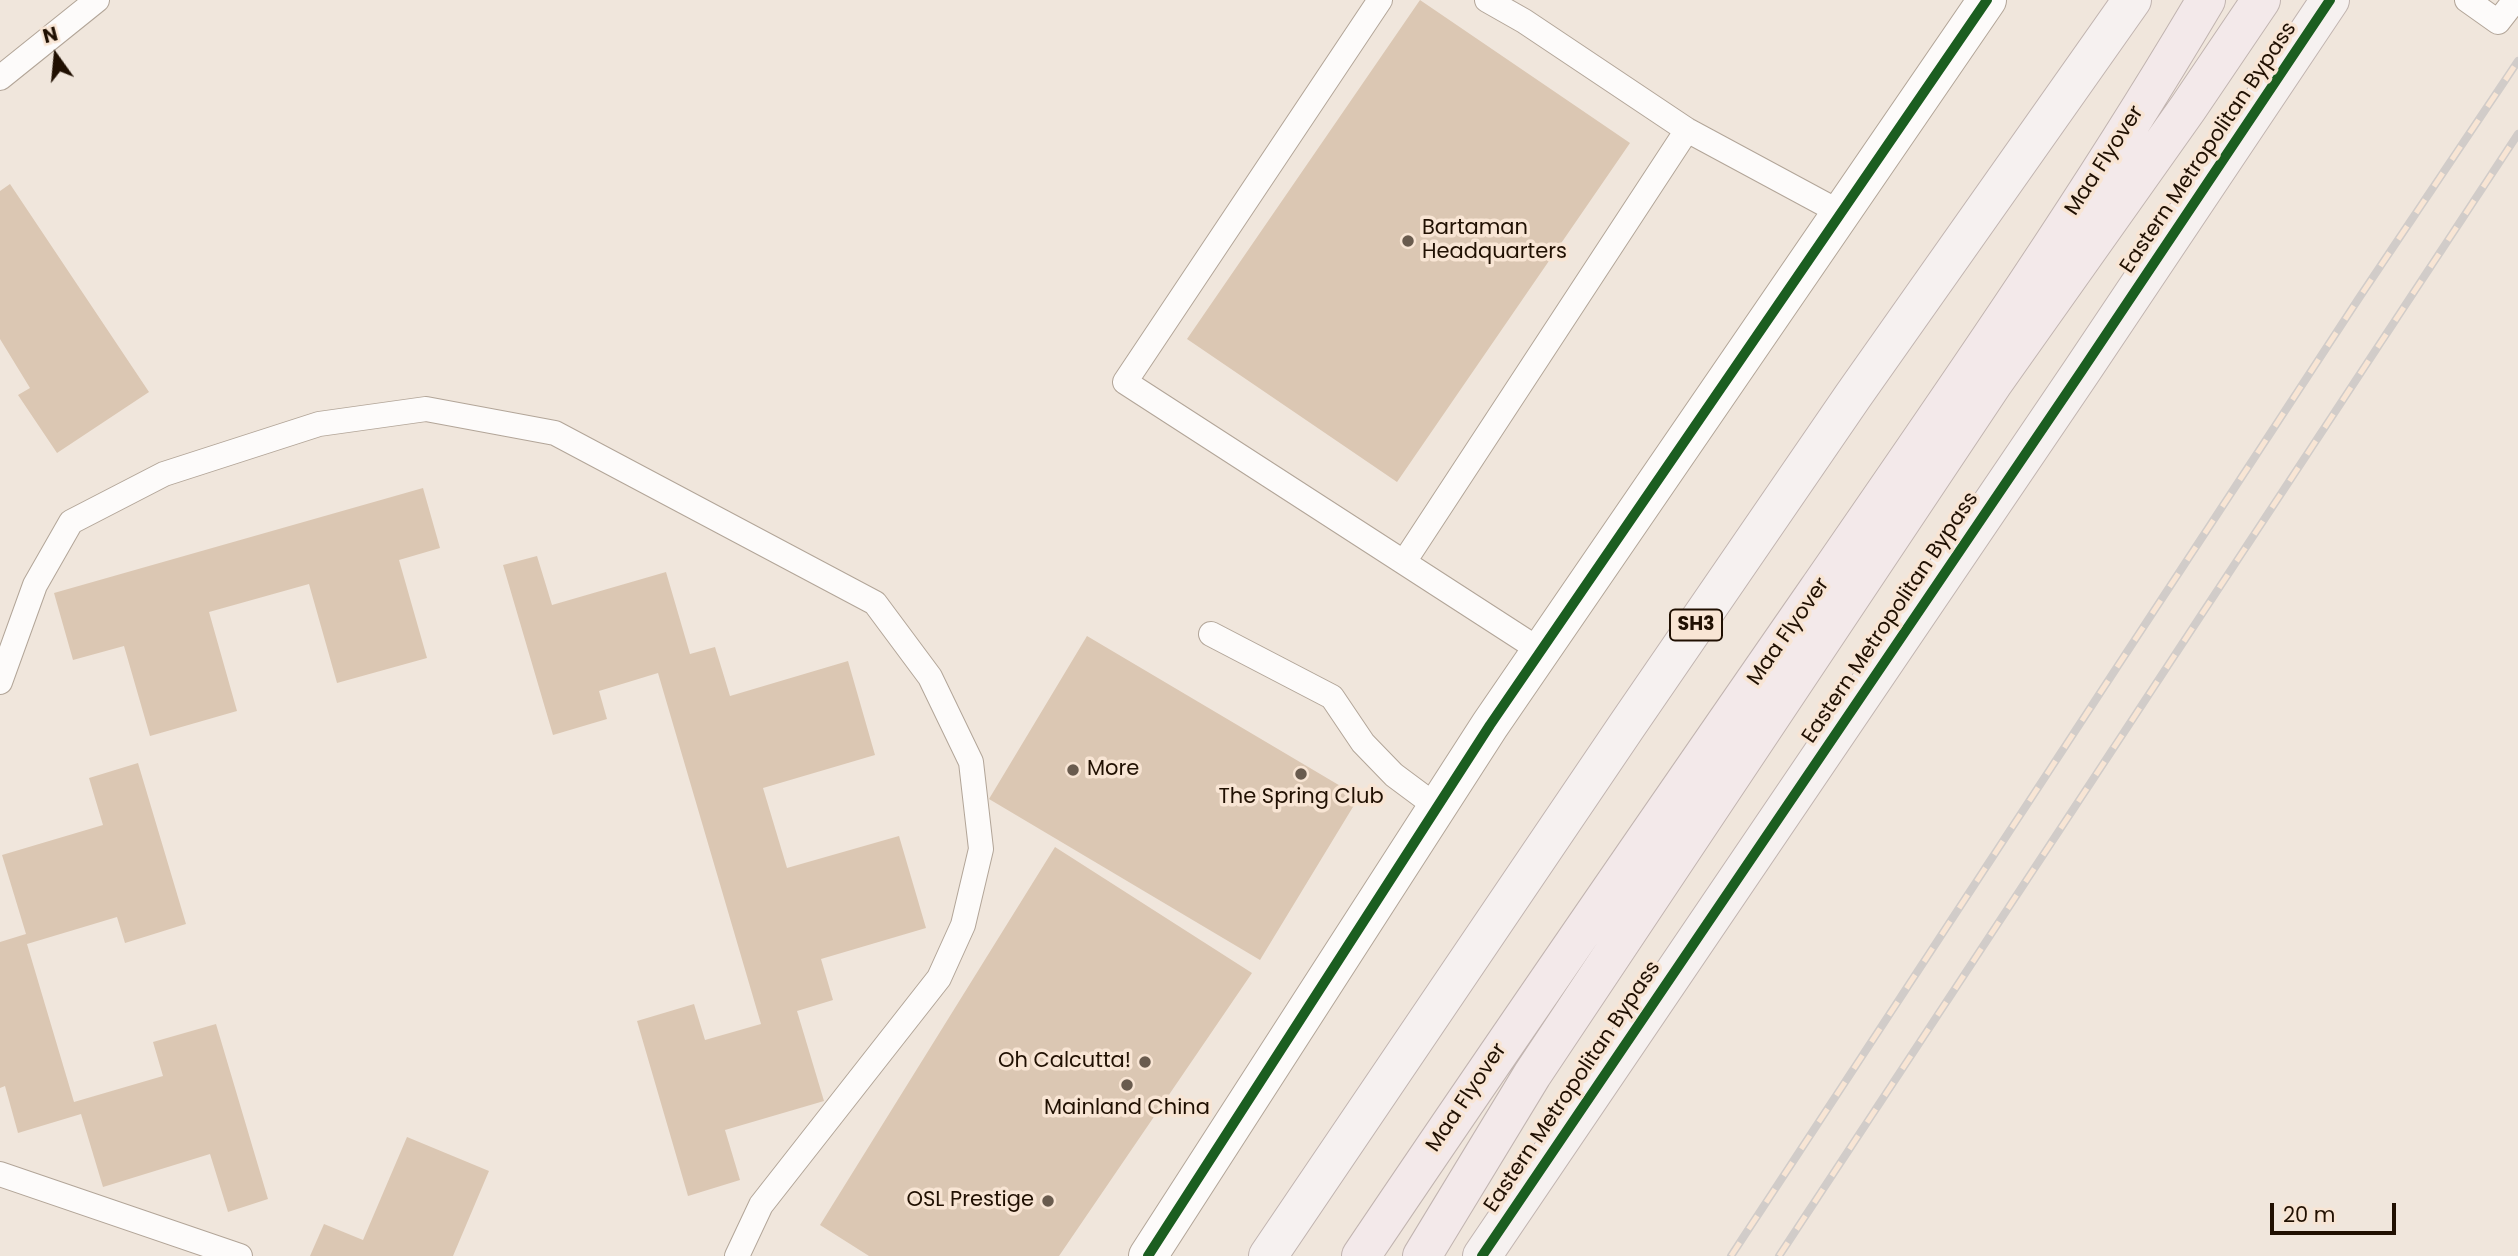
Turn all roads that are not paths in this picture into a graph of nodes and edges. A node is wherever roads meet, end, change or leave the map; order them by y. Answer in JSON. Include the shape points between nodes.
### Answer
{"nodes":[{"id":1,"x":97,"y":0,"type":"edge"},
{"id":2,"x":1380,"y":0,"type":"edge"},
{"id":3,"x":1487,"y":0,"type":"edge"},
{"id":4,"x":1987,"y":0,"type":"edge"},
{"id":5,"x":2132,"y":0,"type":"edge"},
{"id":6,"x":2206,"y":0,"type":"edge"},
{"id":7,"x":2261,"y":0,"type":"edge"},
{"id":8,"x":2330,"y":0,"type":"edge"},
{"id":9,"x":2467,"y":0,"type":"edge"},
{"id":10,"x":2515,"y":0,"type":"edge"},
{"id":11,"x":0,"y":78,"type":"edge"},
{"id":12,"x":1687,"y":130,"type":"junction"},
{"id":13,"x":1841,"y":213,"type":"junction"},
{"id":14,"x":1404,"y":562,"type":"junction"},
{"id":15,"x":1211,"y":634,"type":"dead end"},
{"id":16,"x":1541,"y":651,"type":"junction"},
{"id":17,"x":0,"y":682,"type":"edge"},
{"id":18,"x":1437,"y":807,"type":"junction"},
{"id":19,"x":0,"y":1174,"type":"edge"},
{"id":20,"x":240,"y":1256,"type":"edge"},
{"id":21,"x":737,"y":1256,"type":"edge"},
{"id":22,"x":1147,"y":1256,"type":"edge"},
{"id":23,"x":1268,"y":1256,"type":"edge"},
{"id":24,"x":1361,"y":1256,"type":"edge"},
{"id":25,"x":1422,"y":1256,"type":"edge"},
{"id":26,"x":1482,"y":1256,"type":"edge"}],
"edges":[{"from":1,"to":11,"type":"lane"},
{"from":2,"to":14,"type":"lane","via":[[1125,382]]},
{"from":3,"to":12,"type":"lane"},
{"from":4,"to":13,"type":"street"},
{"from":5,"to":23,"type":"main road","number":"SH3","via":[[1853,396]]},
{"from":6,"to":24,"type":"highway","name":"Maa Flyover","via":[[1970,371]]},
{"from":7,"to":25,"type":"highway","name":"Maa Flyover","via":[[1994,382],[1532,1075]]},
{"from":8,"to":26,"type":"main road","name":"Eastern Metropolitan Bypass"},
{"from":9,"to":10,"type":"lane","via":[[2498,22]]},
{"from":12,"to":13,"type":"lane"},
{"from":12,"to":14,"type":"lane"},
{"from":13,"to":16,"type":"street"},
{"from":14,"to":16,"type":"lane"},
{"from":15,"to":18,"type":"lane","via":[[1332,697],[1363,743],[1394,775]]},
{"from":16,"to":18,"type":"street"},
{"from":17,"to":21,"type":"lane","via":[[35,585],[71,522],[164,474],[319,424],[426,409],[555,433],[875,603],[930,677],[971,762],[981,849],[962,925],[939,978],[761,1205]]},
{"from":18,"to":22,"type":"street"},
{"from":19,"to":20,"type":"lane"}]}
